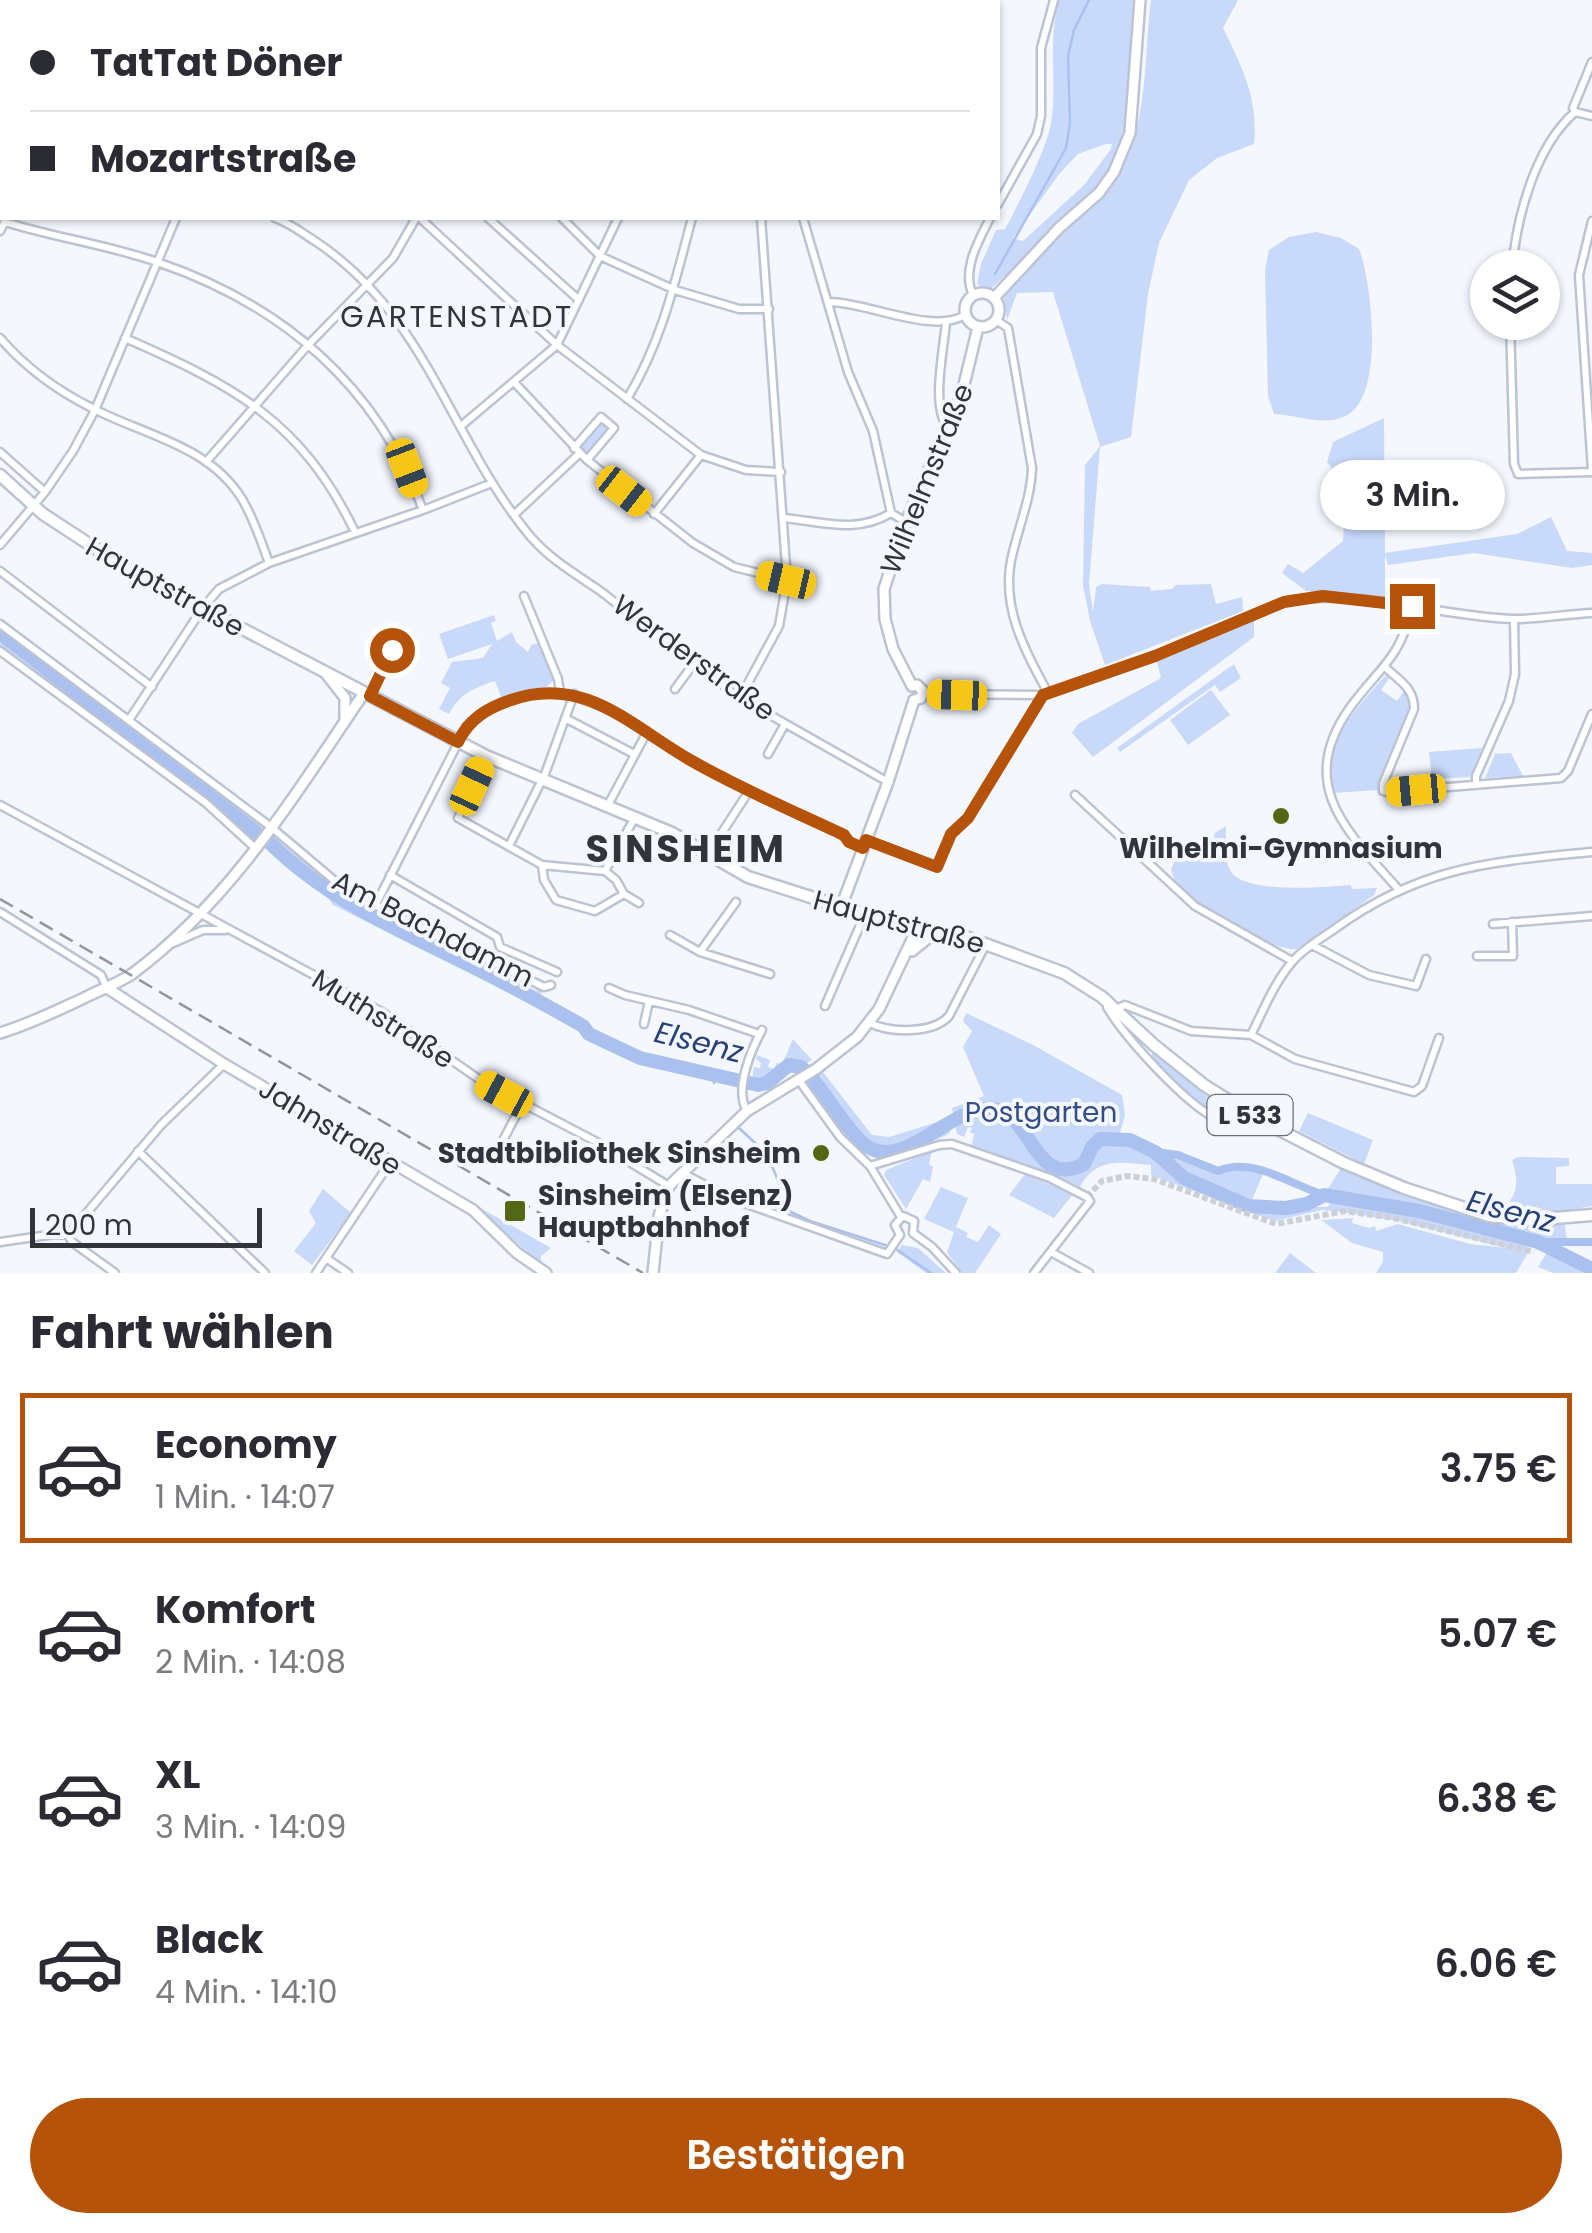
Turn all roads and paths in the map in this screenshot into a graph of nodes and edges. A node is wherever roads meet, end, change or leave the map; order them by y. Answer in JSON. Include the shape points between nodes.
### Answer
{"nodes":[{"id":1,"x":1054,"y":0,"type":"edge"},
{"id":2,"x":1140,"y":0,"type":"edge"},
{"id":3,"x":1592,"y":62,"type":"edge"},
{"id":4,"x":1575,"y":112,"type":"junction"},
{"id":5,"x":1592,"y":116,"type":"edge"},
{"id":6,"x":1000,"y":200,"type":"edge"},
{"id":7,"x":6,"y":220,"type":"edge"},
{"id":8,"x":175,"y":220,"type":"edge"},
{"id":9,"x":279,"y":220,"type":"edge"},
{"id":10,"x":417,"y":220,"type":"edge"},
{"id":11,"x":420,"y":220,"type":"edge"},
{"id":12,"x":490,"y":220,"type":"edge"},
{"id":13,"x":564,"y":220,"type":"edge"},
{"id":14,"x":617,"y":220,"type":"edge"},
{"id":15,"x":692,"y":220,"type":"edge"},
{"id":16,"x":761,"y":220,"type":"edge"},
{"id":17,"x":804,"y":220,"type":"edge"},
{"id":18,"x":989,"y":220,"type":"edge"},
{"id":19,"x":1592,"y":222,"type":"edge"},
{"id":20,"x":0,"y":230,"type":"edge"},
{"id":21,"x":1515,"y":250,"type":"edge"},
{"id":22,"x":600,"y":256,"type":"junction"},
{"id":23,"x":158,"y":262,"type":"junction"},
{"id":24,"x":369,"y":286,"type":"junction"},
{"id":25,"x":675,"y":290,"type":"junction"},
{"id":26,"x":973,"y":295,"type":"junction"},
{"id":27,"x":994,"y":298,"type":"junction"},
{"id":28,"x":578,"y":300,"type":"junction"},
{"id":29,"x":829,"y":302,"type":"junction"},
{"id":30,"x":769,"y":309,"type":"junction"},
{"id":31,"x":965,"y":315,"type":"junction"},
{"id":32,"x":996,"y":320,"type":"junction"},
{"id":33,"x":946,"y":322,"type":"junction"},
{"id":34,"x":978,"y":327,"type":"junction"},
{"id":35,"x":0,"y":338,"type":"edge"},
{"id":36,"x":125,"y":338,"type":"junction"},
{"id":37,"x":1511,"y":340,"type":"edge"},
{"id":38,"x":309,"y":344,"type":"junction"},
{"id":39,"x":557,"y":345,"type":"junction"},
{"id":40,"x":514,"y":382,"type":"junction"},
{"id":41,"x":628,"y":400,"type":"junction"},
{"id":42,"x":255,"y":406,"type":"junction"},
{"id":43,"x":95,"y":410,"type":"junction"},
{"id":44,"x":462,"y":426,"type":"junction"},
{"id":45,"x":947,"y":426,"type":"junction"},
{"id":46,"x":577,"y":450,"type":"junction"},
{"id":47,"x":0,"y":452,"type":"edge"},
{"id":48,"x":701,"y":455,"type":"junction"},
{"id":49,"x":587,"y":460,"type":"junction"},
{"id":50,"x":206,"y":462,"type":"junction"},
{"id":51,"x":1592,"y":471,"type":"edge"},
{"id":52,"x":782,"y":472,"type":"junction"},
{"id":53,"x":0,"y":475,"type":"edge"},
{"id":54,"x":492,"y":483,"type":"junction"},
{"id":55,"x":45,"y":492,"type":"junction"},
{"id":56,"x":33,"y":506,"type":"junction"},
{"id":57,"x":424,"y":510,"type":"junction"},
{"id":58,"x":891,"y":513,"type":"junction"},
{"id":59,"x":515,"y":514,"type":"junction"},
{"id":60,"x":654,"y":514,"type":"junction"},
{"id":61,"x":784,"y":518,"type":"junction"},
{"id":62,"x":906,"y":522,"type":"junction"},
{"id":63,"x":355,"y":532,"type":"junction"},
{"id":64,"x":0,"y":546,"type":"edge"},
{"id":65,"x":268,"y":563,"type":"junction"},
{"id":66,"x":0,"y":571,"type":"edge"},
{"id":67,"x":786,"y":580,"type":"junction"},
{"id":68,"x":524,"y":596,"type":"dead end"},
{"id":69,"x":1412,"y":606,"type":"junction"},
{"id":70,"x":202,"y":609,"type":"junction"},
{"id":71,"x":1592,"y":612,"type":"edge"},
{"id":72,"x":1514,"y":619,"type":"junction"},
{"id":73,"x":0,"y":624,"type":"edge"},
{"id":74,"x":392,"y":650,"type":"dead end"},
{"id":75,"x":0,"y":651,"type":"edge"},
{"id":76,"x":694,"y":662,"type":"junction"},
{"id":77,"x":1386,"y":668,"type":"junction"},
{"id":78,"x":325,"y":673,"type":"junction"},
{"id":79,"x":152,"y":687,"type":"junction"},
{"id":80,"x":675,"y":688,"type":"dead end"},
{"id":81,"x":560,"y":692,"type":"junction"},
{"id":82,"x":367,"y":694,"type":"junction"},
{"id":83,"x":574,"y":694,"type":"junction"},
{"id":84,"x":1045,"y":694,"type":"junction"},
{"id":85,"x":741,"y":696,"type":"junction"},
{"id":86,"x":918,"y":697,"type":"junction"},
{"id":87,"x":1592,"y":714,"type":"edge"},
{"id":88,"x":565,"y":718,"type":"junction"},
{"id":89,"x":345,"y":719,"type":"junction"},
{"id":90,"x":129,"y":720,"type":"junction"},
{"id":91,"x":785,"y":724,"type":"junction"},
{"id":92,"x":647,"y":732,"type":"junction"},
{"id":93,"x":458,"y":742,"type":"junction"},
{"id":94,"x":634,"y":754,"type":"junction"},
{"id":95,"x":768,"y":754,"type":"dead end"},
{"id":96,"x":486,"y":756,"type":"junction"},
{"id":97,"x":544,"y":778,"type":"junction"},
{"id":98,"x":888,"y":782,"type":"junction"},
{"id":99,"x":1476,"y":785,"type":"junction"},
{"id":100,"x":749,"y":791,"type":"junction"},
{"id":101,"x":1075,"y":795,"type":"dead end"},
{"id":102,"x":0,"y":805,"type":"edge"},
{"id":103,"x":608,"y":806,"type":"junction"},
{"id":104,"x":634,"y":820,"type":"junction"},
{"id":105,"x":269,"y":828,"type":"junction"},
{"id":106,"x":864,"y":844,"type":"junction"},
{"id":107,"x":257,"y":846,"type":"junction"},
{"id":108,"x":509,"y":846,"type":"junction"},
{"id":109,"x":710,"y":851,"type":"dead end"},
{"id":110,"x":1592,"y":852,"type":"edge"},
{"id":111,"x":542,"y":864,"type":"junction"},
{"id":112,"x":606,"y":871,"type":"junction"},
{"id":113,"x":390,"y":875,"type":"junction"},
{"id":114,"x":1398,"y":889,"type":"junction"},
{"id":115,"x":624,"y":894,"type":"junction"},
{"id":116,"x":736,"y":902,"type":"dead end"},
{"id":117,"x":639,"y":903,"type":"dead end"},
{"id":118,"x":375,"y":906,"type":"junction"},
{"id":119,"x":841,"y":907,"type":"junction"},
{"id":120,"x":0,"y":912,"type":"edge"},
{"id":121,"x":865,"y":914,"type":"junction"},
{"id":122,"x":200,"y":915,"type":"junction"},
{"id":123,"x":1592,"y":916,"type":"edge"},
{"id":124,"x":1512,"y":922,"type":"junction"},
{"id":125,"x":1493,"y":924,"type":"dead end"},
{"id":126,"x":918,"y":928,"type":"junction"},
{"id":127,"x":226,"y":930,"type":"junction"},
{"id":128,"x":946,"y":933,"type":"junction"},
{"id":129,"x":670,"y":935,"type":"dead end"},
{"id":130,"x":986,"y":944,"type":"junction"},
{"id":131,"x":1312,"y":946,"type":"junction"},
{"id":132,"x":165,"y":947,"type":"junction"},
{"id":133,"x":700,"y":952,"type":"junction"},
{"id":134,"x":1477,"y":956,"type":"dead end"},
{"id":135,"x":906,"y":957,"type":"junction"},
{"id":136,"x":1426,"y":959,"type":"dead end"},
{"id":137,"x":1292,"y":961,"type":"junction"},
{"id":138,"x":557,"y":972,"type":"dead end"},
{"id":139,"x":770,"y":974,"type":"dead end"},
{"id":140,"x":552,"y":985,"type":"dead end"},
{"id":141,"x":107,"y":988,"type":"junction"},
{"id":142,"x":610,"y":988,"type":"dead end"},
{"id":143,"x":1102,"y":997,"type":"junction"},
{"id":144,"x":649,"y":1001,"type":"junction"},
{"id":145,"x":825,"y":1006,"type":"dead end"},
{"id":146,"x":1116,"y":1009,"type":"junction"},
{"id":147,"x":870,"y":1023,"type":"junction"},
{"id":148,"x":644,"y":1024,"type":"dead end"},
{"id":149,"x":0,"y":1033,"type":"edge"},
{"id":150,"x":1251,"y":1035,"type":"junction"},
{"id":151,"x":1439,"y":1038,"type":"dead end"},
{"id":152,"x":224,"y":1064,"type":"junction"},
{"id":153,"x":801,"y":1078,"type":"junction"},
{"id":154,"x":522,"y":1104,"type":"junction"},
{"id":155,"x":747,"y":1111,"type":"junction"},
{"id":156,"x":1260,"y":1120,"type":"junction"},
{"id":157,"x":500,"y":1148,"type":"dead end"},
{"id":158,"x":138,"y":1151,"type":"junction"},
{"id":159,"x":870,"y":1166,"type":"junction"},
{"id":160,"x":387,"y":1167,"type":"dead end"},
{"id":161,"x":682,"y":1173,"type":"junction"},
{"id":162,"x":669,"y":1186,"type":"junction"},
{"id":163,"x":1592,"y":1215,"type":"edge"},
{"id":164,"x":900,"y":1217,"type":"junction"},
{"id":165,"x":913,"y":1233,"type":"junction"},
{"id":166,"x":68,"y":1235,"type":"junction"},
{"id":167,"x":900,"y":1235,"type":"junction"},
{"id":168,"x":0,"y":1242,"type":"edge"},
{"id":169,"x":1051,"y":1252,"type":"junction"},
{"id":170,"x":326,"y":1258,"type":"junction"},
{"id":171,"x":115,"y":1273,"type":"edge"},
{"id":172,"x":265,"y":1273,"type":"edge"},
{"id":173,"x":316,"y":1273,"type":"edge"},
{"id":174,"x":348,"y":1273,"type":"edge"},
{"id":175,"x":546,"y":1273,"type":"edge"},
{"id":176,"x":653,"y":1273,"type":"edge"},
{"id":177,"x":956,"y":1273,"type":"edge"},
{"id":178,"x":1034,"y":1273,"type":"edge"},
{"id":179,"x":1089,"y":1273,"type":"edge"}],
"edges":[{"from":1,"to":6,"type":"street","via":[[1041,48],[1038,134]]},
{"from":2,"to":27,"type":"main road","via":[[1134,103],[1120,161],[1099,193]]},
{"from":3,"to":4,"type":"street"},
{"from":4,"to":5,"type":"street"},
{"from":4,"to":21,"type":"street","via":[[1537,171]]},
{"from":7,"to":20,"type":"street"},
{"from":7,"to":23,"type":"street"},
{"from":8,"to":23,"type":"street"},
{"from":9,"to":24,"type":"street","name":"Werderstraße"},
{"from":10,"to":24,"type":"street"},
{"from":11,"to":39,"type":"street"},
{"from":12,"to":28,"type":"street"},
{"from":13,"to":22,"type":"street"},
{"from":14,"to":22,"type":"street"},
{"from":15,"to":25,"type":"street"},
{"from":16,"to":30,"type":"street"},
{"from":17,"to":29,"type":"street"},
{"from":18,"to":26,"type":"street","via":[[968,278]]},
{"from":19,"to":51,"type":"street","via":[[1579,275]]},
{"from":22,"to":25,"type":"street"},
{"from":22,"to":28,"type":"street"},
{"from":23,"to":36,"type":"street"},
{"from":23,"to":38,"type":"street","via":[[230,292]]},
{"from":24,"to":38,"type":"street"},
{"from":24,"to":44,"type":"street","name":"Werderstraße","via":[[423,356]]},
{"from":25,"to":30,"type":"street","via":[[739,309]]},
{"from":25,"to":41,"type":"street"},
{"from":26,"to":27,"type":"main road"},
{"from":26,"to":31,"type":"main road"},
{"from":27,"to":32,"type":"main road"},
{"from":28,"to":39,"type":"street"},
{"from":29,"to":33,"type":"street"},
{"from":29,"to":58,"type":"street","via":[[848,372],[874,431]]},
{"from":30,"to":52,"type":"street"},
{"from":31,"to":33,"type":"street"},
{"from":31,"to":34,"type":"main road"},
{"from":32,"to":34,"type":"main road"},
{"from":32,"to":84,"type":"street","via":[[1008,328],[1032,468],[1011,557],[1011,614]]},
{"from":33,"to":45,"type":"street","via":[[940,408]]},
{"from":34,"to":45,"type":"main road","name":"Wilhelmstraße","via":[[972,366]]},
{"from":35,"to":43,"type":"street"},
{"from":36,"to":42,"type":"street","via":[[222,383]]},
{"from":36,"to":43,"type":"street"},
{"from":37,"to":51,"type":"street","via":[[1518,474]]},
{"from":38,"to":42,"type":"street"},
{"from":38,"to":57,"type":"street","via":[[372,411]]},
{"from":39,"to":40,"type":"street"},
{"from":39,"to":41,"type":"street"},
{"from":40,"to":44,"type":"street"},
{"from":40,"to":46,"type":"street"},
{"from":41,"to":48,"type":"street"},
{"from":42,"to":50,"type":"street"},
{"from":42,"to":63,"type":"street","via":[[318,467]]},
{"from":43,"to":50,"type":"street"},
{"from":43,"to":55,"type":"street"},
{"from":44,"to":54,"type":"street","name":"Werderstraße"},
{"from":45,"to":62,"type":"main road","name":"Wilhelmstraße"},
{"from":46,"to":49,"type":"street"},
{"from":46,"to":49,"type":"street","via":[[601,417],[614,428]]},
{"from":46,"to":59,"type":"street"},
{"from":47,"to":55,"type":"street"},
{"from":48,"to":52,"type":"street","via":[[746,470]]},
{"from":48,"to":60,"type":"street"},
{"from":49,"to":60,"type":"street"},
{"from":50,"to":65,"type":"street","via":[[240,495]]},
{"from":52,"to":61,"type":"street"},
{"from":53,"to":56,"type":"main road","name":"Hauptstraße","number":"L 533"},
{"from":54,"to":57,"type":"street"},
{"from":54,"to":59,"type":"street","name":"Werderstraße"},
{"from":55,"to":56,"type":"street"},
{"from":56,"to":64,"type":"street"},
{"from":56,"to":70,"type":"main road","name":"Hauptstraße","number":"L 533","via":[[79,540]]},
{"from":57,"to":63,"type":"street"},
{"from":58,"to":61,"type":"street","via":[[858,526]]},
{"from":58,"to":62,"type":"street"},
{"from":59,"to":76,"type":"street","name":"Werderstraße","via":[[552,560],[646,621]]},
{"from":60,"to":67,"type":"street","via":[[716,559]]},
{"from":61,"to":67,"type":"street"},
{"from":62,"to":86,"type":"main road","name":"Wilhelmstraße","via":[[886,578],[884,610],[893,649],[912,686],[908,694]]},
{"from":63,"to":65,"type":"street"},
{"from":65,"to":70,"type":"street","via":[[218,589]]},
{"from":66,"to":79,"type":"street"},
{"from":67,"to":85,"type":"street","via":[[779,626]]},
{"from":68,"to":81,"type":"street"},
{"from":69,"to":72,"type":"street"},
{"from":69,"to":77,"type":"street"},
{"from":69,"to":84,"type":"street","via":[[1323,596],[1284,602]]},
{"from":70,"to":78,"type":"main road","name":"Hauptstraße","number":"L 533"},
{"from":70,"to":79,"type":"street"},
{"from":71,"to":72,"type":"street"},
{"from":72,"to":99,"type":"street","via":[[1515,674]]},
{"from":73,"to":90,"type":"street","name":"Am Bachdamm"},
{"from":74,"to":82,"type":"street"},
{"from":75,"to":107,"type":"street"},
{"from":76,"to":80,"type":"street"},
{"from":76,"to":85,"type":"street","name":"Werderstraße"},
{"from":77,"to":99,"type":"street","via":[[1409,688],[1414,709],[1383,791]]},
{"from":77,"to":114,"type":"street","via":[[1334,736],[1326,780],[1343,828]]},
{"from":78,"to":82,"type":"main road","name":"Hauptstraße","number":"L 533"},
{"from":78,"to":89,"type":"main road","via":[[345,698]]},
{"from":79,"to":90,"type":"street"},
{"from":81,"to":83,"type":"street"},
{"from":81,"to":93,"type":"street","via":[[526,694],[483,712]]},
{"from":82,"to":89,"type":"main road"},
{"from":82,"to":93,"type":"main road","name":"Hauptstraße","number":"L 533"},
{"from":83,"to":88,"type":"street"},
{"from":83,"to":92,"type":"street"},
{"from":84,"to":86,"type":"street"},
{"from":84,"to":106,"type":"street","via":[[968,818],[951,834],[937,867]]},
{"from":85,"to":91,"type":"street","name":"Werderstraße"},
{"from":86,"to":98,"type":"main road"},
{"from":87,"to":99,"type":"street","via":[[1561,778]]},
{"from":88,"to":94,"type":"street"},
{"from":88,"to":97,"type":"street"},
{"from":89,"to":105,"type":"main road"},
{"from":90,"to":105,"type":"street","name":"Am Bachdamm"},
{"from":91,"to":95,"type":"street"},
{"from":91,"to":98,"type":"street","name":"Werderstraße"},
{"from":92,"to":94,"type":"street"},
{"from":92,"to":100,"type":"street"},
{"from":93,"to":96,"type":"main road","name":"Hauptstraße","number":"L 533"},
{"from":93,"to":113,"type":"street"},
{"from":94,"to":103,"type":"street"},
{"from":96,"to":97,"type":"main road","name":"Hauptstraße","number":"L 533"},
{"from":96,"to":108,"type":"street","via":[[458,818]]},
{"from":97,"to":103,"type":"main road","name":"Hauptstraße","number":"L 533"},
{"from":97,"to":108,"type":"street"},
{"from":98,"to":106,"type":"main road"},
{"from":100,"to":106,"type":"street"},
{"from":100,"to":109,"type":"street"},
{"from":101,"to":137,"type":"street","via":[[1195,906]]},
{"from":102,"to":122,"type":"street","name":"Muthstraße"},
{"from":103,"to":104,"type":"main road","name":"Hauptstraße","number":"L 533"},
{"from":104,"to":112,"type":"street"},
{"from":104,"to":119,"type":"main road","name":"Hauptstraße","number":"L 533","via":[[748,877]]},
{"from":105,"to":107,"type":"main road"},
{"from":105,"to":118,"type":"street","name":"Am Bachdamm","via":[[335,883]]},
{"from":106,"to":119,"type":"main road"},
{"from":107,"to":122,"type":"main road"},
{"from":108,"to":111,"type":"street"},
{"from":110,"to":114,"type":"street","via":[[1484,863]]},
{"from":111,"to":112,"type":"street"},
{"from":111,"to":115,"type":"street","via":[[556,900],[595,911]]},
{"from":112,"to":115,"type":"street"},
{"from":113,"to":118,"type":"street"},
{"from":113,"to":138,"type":"street","via":[[497,937],[500,947]]},
{"from":114,"to":131,"type":"street"},
{"from":115,"to":117,"type":"street"},
{"from":116,"to":133,"type":"street"},
{"from":118,"to":140,"type":"street","name":"Am Bachdamm","via":[[544,987]]},
{"from":119,"to":121,"type":"main road","name":"Hauptstraße","number":"L 533"},
{"from":120,"to":141,"type":"street","via":[[100,975]]},
{"from":121,"to":126,"type":"main road","name":"Hauptstraße","number":"L 533"},
{"from":121,"to":145,"type":"street"},
{"from":122,"to":127,"type":"street","name":"Muthstraße"},
{"from":122,"to":132,"type":"main road"},
{"from":123,"to":124,"type":"street"},
{"from":124,"to":125,"type":"street"},
{"from":124,"to":134,"type":"street","via":[[1513,956]]},
{"from":126,"to":128,"type":"main road","name":"Hauptstraße","number":"L 533"},
{"from":126,"to":135,"type":"main road"},
{"from":127,"to":132,"type":"street","via":[[203,930]]},
{"from":127,"to":154,"type":"street","name":"Muthstraße","via":[[382,1012]]},
{"from":128,"to":130,"type":"main road","name":"Hauptstraße","number":"L 533"},
{"from":128,"to":135,"type":"main road"},
{"from":129,"to":133,"type":"street"},
{"from":130,"to":143,"type":"main road","name":"Hauptstraße","number":"L 533","via":[[1064,973]]},
{"from":130,"to":147,"type":"street","via":[[945,1021],[913,1029]]},
{"from":131,"to":136,"type":"street","via":[[1370,975],[1416,986]]},
{"from":131,"to":137,"type":"street"},
{"from":132,"to":141,"type":"main road"},
{"from":133,"to":139,"type":"street"},
{"from":135,"to":147,"type":"main road"},
{"from":137,"to":150,"type":"street"},
{"from":141,"to":149,"type":"main road"},
{"from":141,"to":152,"type":"main road","name":"Jahnstraße"},
{"from":142,"to":144,"type":"street"},
{"from":143,"to":146,"type":"main road","name":"Hauptstraße","number":"L 533"},
{"from":143,"to":156,"type":"street","via":[[1200,1107],[1218,1120]]},
{"from":144,"to":148,"type":"street"},
{"from":144,"to":155,"type":"street","via":[[760,1032],[741,1100]]},
{"from":146,"to":150,"type":"street","via":[[1125,1005],[1192,1031]]},
{"from":146,"to":156,"type":"main road","name":"Hauptstraße","number":"L 533","via":[[1204,1085]]},
{"from":147,"to":153,"type":"main road"},
{"from":150,"to":151,"type":"street","via":[[1295,1059],[1414,1092]]},
{"from":152,"to":158,"type":"street"},
{"from":152,"to":175,"type":"main road","name":"Jahnstraße","via":[[472,1210]]},
{"from":153,"to":155,"type":"main road"},
{"from":153,"to":159,"type":"street","via":[[840,1137]]},
{"from":154,"to":157,"type":"street"},
{"from":154,"to":162,"type":"street","name":"Muthstraße"},
{"from":155,"to":161,"type":"main road"},
{"from":156,"to":163,"type":"main road","name":"Hauptstraße","number":"L 533","via":[[1384,1181],[1473,1212],[1530,1220]]},
{"from":158,"to":166,"type":"street"},
{"from":158,"to":172,"type":"street"},
{"from":159,"to":164,"type":"street"},
{"from":159,"to":169,"type":"street","via":[[952,1144],[1059,1182],[1090,1202]]},
{"from":160,"to":170,"type":"street"},
{"from":161,"to":162,"type":"main road"},
{"from":161,"to":167,"type":"street","via":[[887,1254]]},
{"from":162,"to":176,"type":"main road"},
{"from":164,"to":165,"type":"street","via":[[912,1219]]},
{"from":164,"to":167,"type":"street"},
{"from":165,"to":167,"type":"street"},
{"from":165,"to":177,"type":"street"},
{"from":166,"to":168,"type":"street"},
{"from":166,"to":171,"type":"street"},
{"from":169,"to":178,"type":"street"},
{"from":169,"to":179,"type":"street"},
{"from":170,"to":173,"type":"street"},
{"from":170,"to":174,"type":"street"}]}
